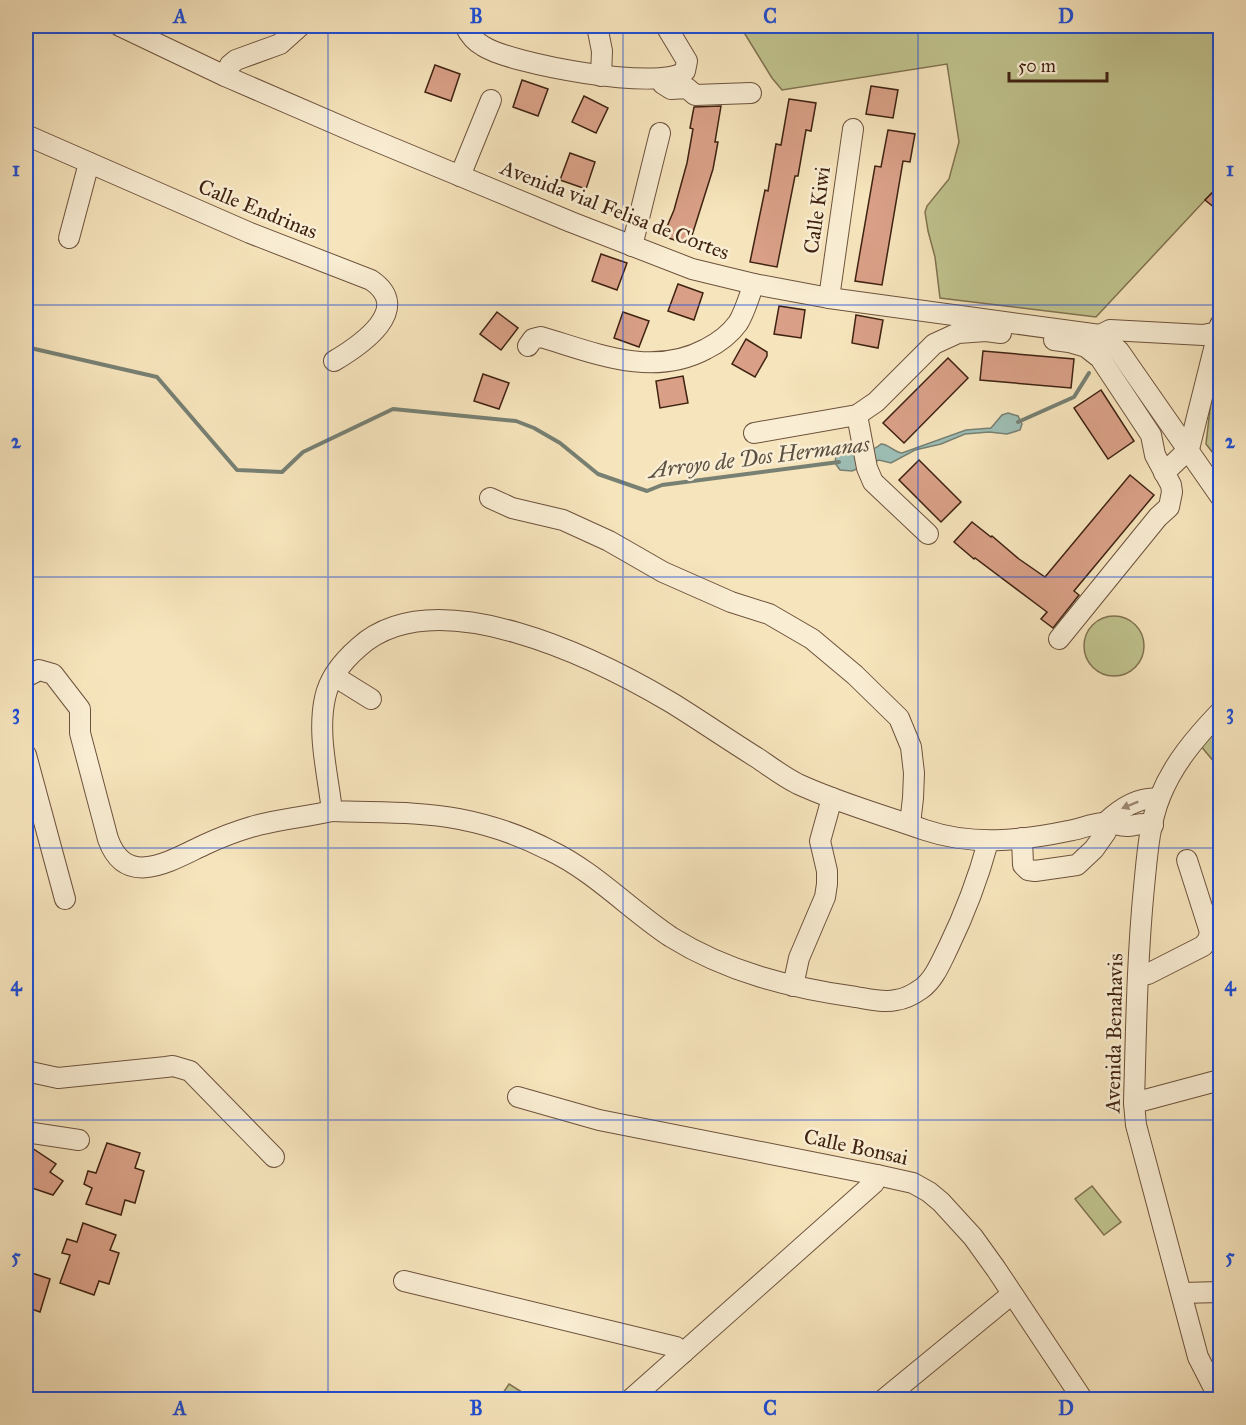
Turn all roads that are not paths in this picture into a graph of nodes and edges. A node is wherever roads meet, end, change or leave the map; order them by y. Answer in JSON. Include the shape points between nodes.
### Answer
{"nodes":[{"id":1,"x":120,"y":26,"type":"edge"},
{"id":2,"x":300,"y":26,"type":"edge"},
{"id":3,"x":465,"y":26,"type":"edge"},
{"id":4,"x":597,"y":26,"type":"edge"},
{"id":5,"x":666,"y":26,"type":"edge"},
{"id":6,"x":225,"y":76,"type":"junction"},
{"id":7,"x":601,"y":76,"type":"junction"},
{"id":8,"x":663,"y":77,"type":"junction"},
{"id":9,"x":751,"y":93,"type":"dead end"},
{"id":10,"x":491,"y":100,"type":"dead end"},
{"id":11,"x":853,"y":129,"type":"dead end"},
{"id":12,"x":660,"y":133,"type":"dead end"},
{"id":13,"x":26,"y":135,"type":"edge"},
{"id":14,"x":89,"y":163,"type":"junction"},
{"id":15,"x":460,"y":176,"type":"junction"},
{"id":16,"x":69,"y":238,"type":"dead end"},
{"id":17,"x":632,"y":246,"type":"junction"},
{"id":18,"x":754,"y":284,"type":"junction"},
{"id":19,"x":829,"y":298,"type":"junction"},
{"id":20,"x":1219,"y":329,"type":"edge"},
{"id":21,"x":1100,"y":335,"type":"junction"},
{"id":22,"x":528,"y":346,"type":"dead end"},
{"id":23,"x":334,"y":361,"type":"dead end"},
{"id":24,"x":857,"y":415,"type":"junction"},
{"id":25,"x":754,"y":433,"type":"dead end"},
{"id":26,"x":1189,"y":449,"type":"junction"},
{"id":27,"x":1168,"y":468,"type":"junction"},
{"id":28,"x":1221,"y":496,"type":"edge"},
{"id":29,"x":489,"y":498,"type":"dead end"},
{"id":30,"x":928,"y":534,"type":"dead end"},
{"id":31,"x":1059,"y":639,"type":"dead end"},
{"id":32,"x":334,"y":676,"type":"junction"},
{"id":33,"x":26,"y":677,"type":"edge"},
{"id":34,"x":371,"y":699,"type":"dead end"},
{"id":35,"x":1221,"y":712,"type":"edge"},
{"id":36,"x":26,"y":755,"type":"edge"},
{"id":37,"x":832,"y":798,"type":"junction"},
{"id":38,"x":1159,"y":799,"type":"junction"},
{"id":39,"x":332,"y":811,"type":"junction"},
{"id":40,"x":1106,"y":822,"type":"junction"},
{"id":41,"x":910,"y":824,"type":"junction"},
{"id":42,"x":1153,"y":825,"type":"junction"},
{"id":43,"x":1022,"y":838,"type":"junction"},
{"id":44,"x":988,"y":842,"type":"junction"},
{"id":45,"x":1187,"y":860,"type":"dead end"},
{"id":46,"x":65,"y":899,"type":"dead end"},
{"id":47,"x":1138,"y":976,"type":"junction"},
{"id":48,"x":793,"y":986,"type":"junction"},
{"id":49,"x":26,"y":1071,"type":"edge"},
{"id":50,"x":1221,"y":1080,"type":"edge"},
{"id":51,"x":518,"y":1097,"type":"dead end"},
{"id":52,"x":1134,"y":1103,"type":"junction"},
{"id":53,"x":26,"y":1132,"type":"edge"},
{"id":54,"x":79,"y":1140,"type":"dead end"},
{"id":55,"x":274,"y":1157,"type":"dead end"},
{"id":56,"x":877,"y":1175,"type":"junction"},
{"id":57,"x":405,"y":1281,"type":"dead end"},
{"id":58,"x":1221,"y":1292,"type":"edge"},
{"id":59,"x":1182,"y":1293,"type":"junction"},
{"id":60,"x":1012,"y":1294,"type":"junction"},
{"id":61,"x":683,"y":1353,"type":"junction"},
{"id":62,"x":630,"y":1400,"type":"edge"},
{"id":63,"x":883,"y":1400,"type":"edge"},
{"id":64,"x":1083,"y":1400,"type":"edge"},
{"id":65,"x":1220,"y":1400,"type":"edge"}],
"edges":[{"from":1,"to":6,"type":"street","name":"Avenida vial Felisa de Cortes"},
{"from":2,"to":6,"type":"street","via":[[280,44],[236,60]]},
{"from":3,"to":7,"type":"street","via":[[474,40],[496,52],[561,70]]},
{"from":4,"to":7,"type":"street"},
{"from":5,"to":8,"type":"street","via":[[688,65],[680,76]]},
{"from":6,"to":15,"type":"street","name":"Avenida vial Felisa de Cortes"},
{"from":7,"to":8,"type":"street"},
{"from":8,"to":9,"type":"street","via":[[668,88],[687,88],[695,95]]},
{"from":10,"to":15,"type":"street"},
{"from":11,"to":19,"type":"street","name":"Calle Kiwi"},
{"from":12,"to":17,"type":"street"},
{"from":13,"to":14,"type":"street","name":"Calle Endrinas"},
{"from":14,"to":16,"type":"street"},
{"from":14,"to":23,"type":"street","name":"Calle Endrinas","via":[[250,233],[371,279],[387,300],[384,317],[368,338]]},
{"from":15,"to":17,"type":"street","name":"Avenida vial Felisa de Cortes"},
{"from":17,"to":18,"type":"street","name":"Avenida vial Felisa de Cortes","via":[[692,269]]},
{"from":18,"to":19,"type":"street","name":"Avenida vial Felisa de Cortes"},
{"from":18,"to":22,"type":"street","via":[[739,321],[729,333],[714,345],[680,360],[636,363],[541,337]]},
{"from":19,"to":21,"type":"street","name":"Avenida vial Felisa de Cortes"},
{"from":20,"to":21,"type":"street","name":"Avenida vial Felisa de Cortes","via":[[1203,335],[1110,330]]},
{"from":20,"to":26,"type":"street"},
{"from":21,"to":26,"type":"street","via":[[1119,351]]},
{"from":24,"to":25,"type":"street"},
{"from":24,"to":27,"type":"street","via":[[876,402],[934,344],[958,333],[986,332],[1069,342],[1086,347],[1100,358],[1151,435],[1155,455]]},
{"from":24,"to":30,"type":"street","via":[[873,482]]},
{"from":26,"to":27,"type":"street"},
{"from":26,"to":28,"type":"street"},
{"from":27,"to":31,"type":"street","via":[[1172,492],[1169,507]]},
{"from":29,"to":41,"type":"street","via":[[512,508],[563,520],[663,572],[769,614],[812,639],[899,718],[912,756]]},
{"from":32,"to":34,"type":"street"},
{"from":32,"to":37,"type":"street","via":[[366,640],[409,622],[457,621],[502,628],[573,652],[671,702],[792,780]]},
{"from":32,"to":39,"type":"street","via":[[325,695],[322,718]]},
{"from":33,"to":39,"type":"street","via":[[39,670],[53,674],[80,709],[80,733],[112,852],[131,867],[173,862],[224,835],[254,826]]},
{"from":35,"to":38,"type":"street","name":"Avenida Benahavis","via":[[1172,770]]},
{"from":36,"to":46,"type":"street"},
{"from":37,"to":41,"type":"street"},
{"from":37,"to":48,"type":"street","via":[[820,841],[827,884],[825,897],[799,958]]},
{"from":38,"to":40,"type":"street","one_way":true,"via":[[1149,798],[1119,810]]},
{"from":38,"to":42,"type":"street","name":"Avenida Benahavis"},
{"from":39,"to":48,"type":"street","via":[[450,818],[504,832],[550,850],[696,951]]},
{"from":40,"to":42,"type":"street","via":[[1126,827],[1142,822]]},
{"from":40,"to":43,"type":"street"},
{"from":40,"to":43,"type":"street","via":[[1106,832],[1077,865],[1028,870],[1023,865]]},
{"from":41,"to":44,"type":"street","via":[[946,836]]},
{"from":42,"to":47,"type":"street","name":"Avenida Benahavis"},
{"from":43,"to":44,"type":"street"},
{"from":44,"to":48,"type":"street","via":[[966,912],[937,970],[923,988],[895,1000]]},
{"from":45,"to":47,"type":"street","via":[[1210,932],[1208,940],[1203,946]]},
{"from":47,"to":52,"type":"street","name":"Avenida Benahavis"},
{"from":49,"to":55,"type":"street","via":[[58,1078],[166,1067],[190,1071]]},
{"from":50,"to":52,"type":"street"},
{"from":51,"to":56,"type":"street","name":"Calle Bonsai","via":[[599,1120]]},
{"from":52,"to":59,"type":"street","name":"Avenida Benahavis","via":[[1136,1125]]},
{"from":53,"to":54,"type":"street"},
{"from":56,"to":60,"type":"street","name":"Calle Bonsai","via":[[913,1184],[941,1202]]},
{"from":56,"to":61,"type":"street","via":[[874,1183]]},
{"from":57,"to":61,"type":"street","via":[[676,1347]]},
{"from":58,"to":59,"type":"street"},
{"from":59,"to":65,"type":"street","name":"Avenida Benahavis","via":[[1198,1357]]},
{"from":60,"to":63,"type":"street"},
{"from":60,"to":64,"type":"street","name":"Calle Bonsai"},
{"from":61,"to":62,"type":"street"}]}
